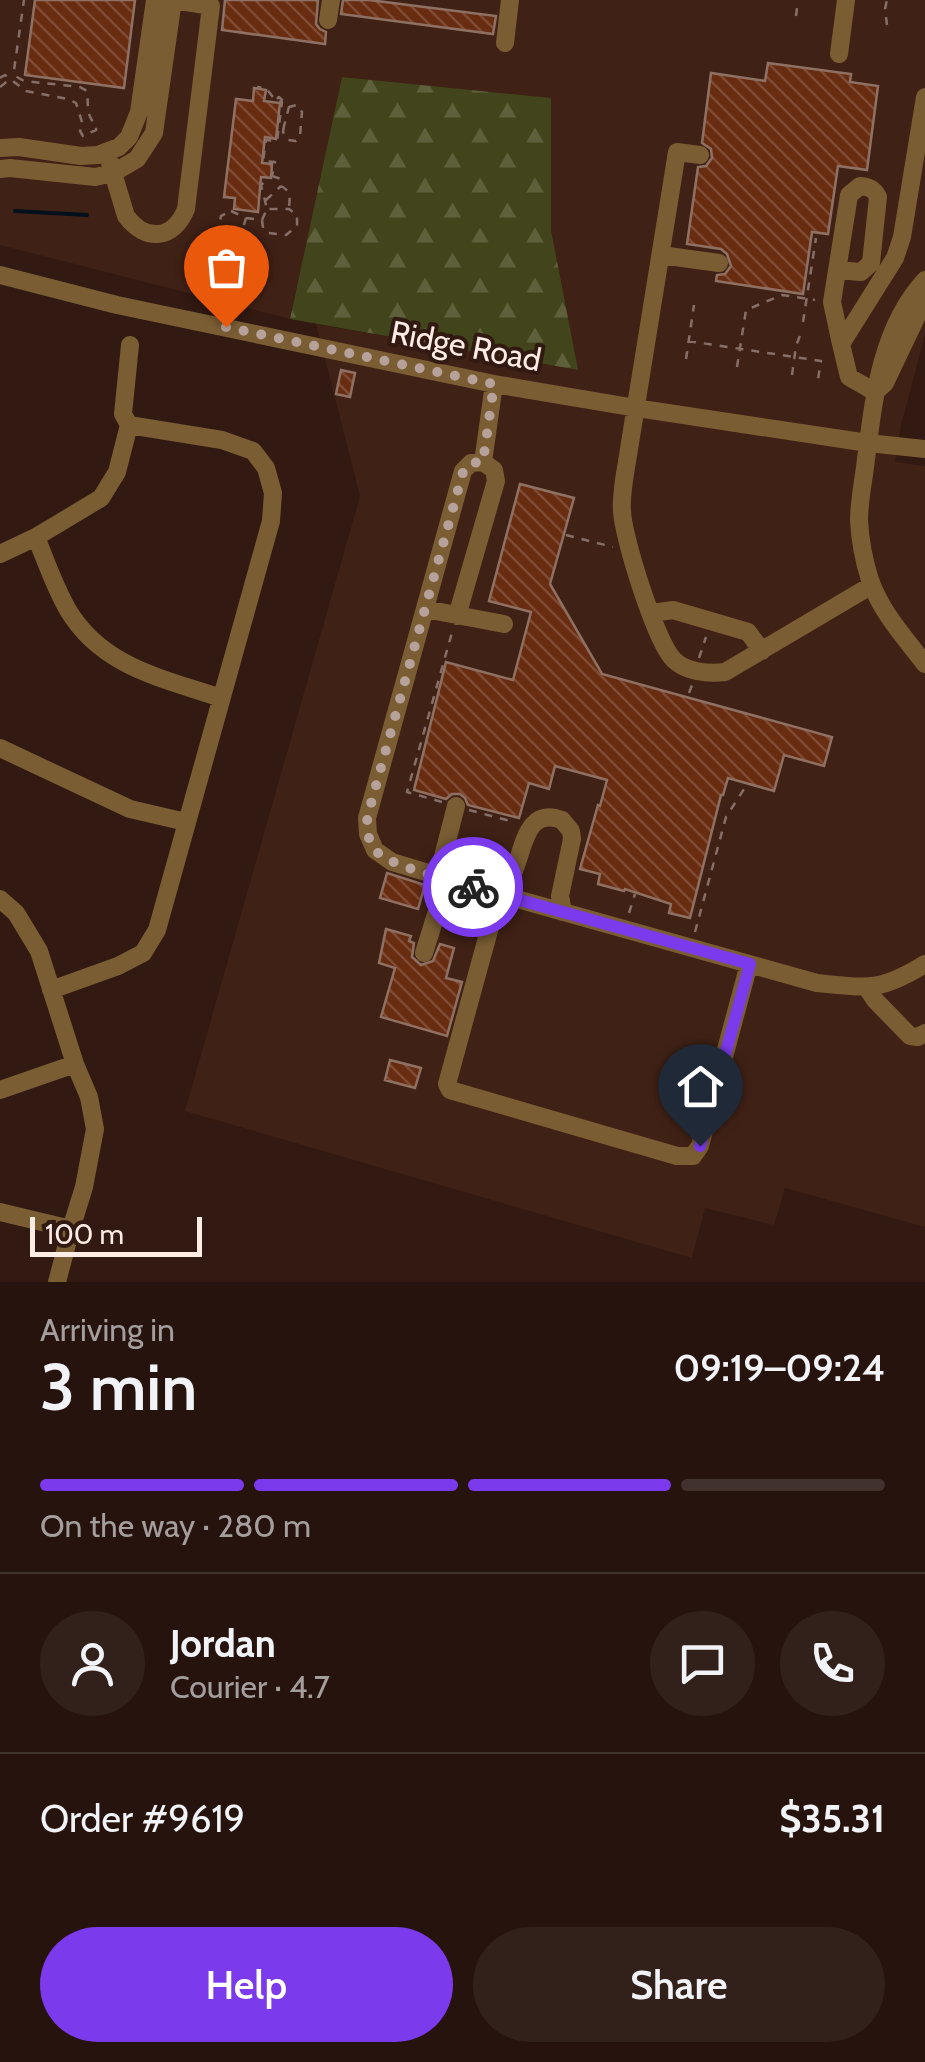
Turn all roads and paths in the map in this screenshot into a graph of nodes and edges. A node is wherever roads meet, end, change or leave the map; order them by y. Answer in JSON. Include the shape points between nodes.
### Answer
{"nodes":[{"id":1,"x":24,"y":0,"type":"edge"},
{"id":2,"x":156,"y":0,"type":"edge"},
{"id":3,"x":174,"y":0,"type":"edge"},
{"id":4,"x":331,"y":0,"type":"edge"},
{"id":5,"x":510,"y":0,"type":"edge"},
{"id":6,"x":798,"y":0,"type":"edge"},
{"id":7,"x":846,"y":0,"type":"edge"},
{"id":8,"x":887,"y":0,"type":"edge"},
{"id":9,"x":796,"y":16,"type":"dead end"},
{"id":10,"x":328,"y":20,"type":"dead end"},
{"id":11,"x":887,"y":25,"type":"dead end"},
{"id":12,"x":505,"y":43,"type":"dead end"},
{"id":13,"x":839,"y":54,"type":"dead end"},
{"id":14,"x":0,"y":78,"type":"edge"},
{"id":15,"x":10,"y":78,"type":"junction"},
{"id":16,"x":0,"y":87,"type":"edge"},
{"id":17,"x":256,"y":87,"type":"dead end"},
{"id":18,"x":925,"y":97,"type":"edge"},
{"id":19,"x":276,"y":100,"type":"junction"},
{"id":20,"x":289,"y":107,"type":"junction"},
{"id":21,"x":282,"y":127,"type":"junction"},
{"id":22,"x":0,"y":148,"type":"edge"},
{"id":23,"x":107,"y":153,"type":"junction"},
{"id":24,"x":700,"y":155,"type":"dead end"},
{"id":25,"x":81,"y":156,"type":"junction"},
{"id":26,"x":0,"y":169,"type":"edge"},
{"id":27,"x":113,"y":173,"type":"junction"},
{"id":28,"x":272,"y":176,"type":"junction"},
{"id":29,"x":78,"y":177,"type":"junction"},
{"id":30,"x":281,"y":186,"type":"junction"},
{"id":31,"x":265,"y":201,"type":"junction"},
{"id":32,"x":267,"y":209,"type":"junction"},
{"id":33,"x":290,"y":209,"type":"junction"},
{"id":34,"x":246,"y":218,"type":"junction"},
{"id":35,"x":262,"y":220,"type":"junction"},
{"id":36,"x":816,"y":238,"type":"dead end"},
{"id":37,"x":661,"y":255,"type":"junction"},
{"id":38,"x":719,"y":263,"type":"dead end"},
{"id":39,"x":837,"y":270,"type":"dead end"},
{"id":40,"x":0,"y":275,"type":"edge"},
{"id":41,"x":925,"y":280,"type":"edge"},
{"id":42,"x":806,"y":298,"type":"junction"},
{"id":43,"x":925,"y":299,"type":"edge"},
{"id":44,"x":832,"y":302,"type":"junction"},
{"id":45,"x":694,"y":305,"type":"dead end"},
{"id":46,"x":803,"y":322,"type":"dead end"},
{"id":47,"x":801,"y":333,"type":"dead end"},
{"id":48,"x":688,"y":340,"type":"junction"},
{"id":49,"x":842,"y":344,"type":"junction"},
{"id":50,"x":130,"y":345,"type":"dead end"},
{"id":51,"x":740,"y":349,"type":"junction"},
{"id":52,"x":794,"y":357,"type":"junction"},
{"id":53,"x":686,"y":359,"type":"dead end"},
{"id":54,"x":737,"y":367,"type":"dead end"},
{"id":55,"x":792,"y":375,"type":"dead end"},
{"id":56,"x":818,"y":379,"type":"dead end"},
{"id":57,"x":494,"y":384,"type":"junction"},
{"id":58,"x":875,"y":392,"type":"junction"},
{"id":59,"x":636,"y":408,"type":"junction"},
{"id":60,"x":129,"y":425,"type":"junction"},
{"id":61,"x":868,"y":443,"type":"junction"},
{"id":62,"x":925,"y":449,"type":"edge"},
{"id":63,"x":483,"y":462,"type":"junction"},
{"id":64,"x":566,"y":534,"type":"dead end"},
{"id":65,"x":36,"y":538,"type":"junction"},
{"id":66,"x":628,"y":546,"type":"junction"},
{"id":67,"x":0,"y":554,"type":"edge"},
{"id":68,"x":872,"y":585,"type":"junction"},
{"id":69,"x":425,"y":609,"type":"junction"},
{"id":70,"x":652,"y":614,"type":"junction"},
{"id":71,"x":457,"y":616,"type":"junction"},
{"id":72,"x":504,"y":624,"type":"dead end"},
{"id":73,"x":762,"y":651,"type":"junction"},
{"id":74,"x":925,"y":664,"type":"edge"},
{"id":75,"x":221,"y":698,"type":"junction"},
{"id":76,"x":0,"y":748,"type":"edge"},
{"id":77,"x":746,"y":786,"type":"dead end"},
{"id":78,"x":456,"y":806,"type":"junction"},
{"id":79,"x":186,"y":822,"type":"junction"},
{"id":80,"x":530,"y":827,"type":"junction"},
{"id":81,"x":442,"y":877,"type":"junction"},
{"id":82,"x":500,"y":894,"type":"junction"},
{"id":83,"x":635,"y":894,"type":"dead end"},
{"id":84,"x":0,"y":898,"type":"edge"},
{"id":85,"x":562,"y":912,"type":"junction"},
{"id":86,"x":625,"y":929,"type":"junction"},
{"id":87,"x":693,"y":938,"type":"dead end"},
{"id":88,"x":424,"y":954,"type":"dead end"},
{"id":89,"x":750,"y":964,"type":"junction"},
{"id":90,"x":925,"y":964,"type":"edge"},
{"id":91,"x":867,"y":988,"type":"junction"},
{"id":92,"x":51,"y":990,"type":"junction"},
{"id":93,"x":925,"y":1033,"type":"edge"},
{"id":94,"x":75,"y":1064,"type":"junction"},
{"id":95,"x":0,"y":1090,"type":"edge"},
{"id":96,"x":0,"y":1212,"type":"edge"},
{"id":97,"x":72,"y":1229,"type":"junction"},
{"id":98,"x":58,"y":1282,"type":"edge"}],
"edges":[{"from":1,"to":15,"type":"path","via":[[17,77],[87,91],[96,130],[80,132],[76,104],[68,99],[26,91]]},
{"from":2,"to":23,"type":"street","via":[[135,126]]},
{"from":3,"to":27,"type":"street","via":[[154,134],[137,159]]},
{"from":3,"to":27,"type":"street","via":[[211,6],[182,218],[164,234],[141,231],[126,216]]},
{"from":4,"to":10,"type":"street"},
{"from":5,"to":12,"type":"street"},
{"from":6,"to":9,"type":"path"},
{"from":7,"to":13,"type":"street"},
{"from":8,"to":11,"type":"path"},
{"from":14,"to":15,"type":"path"},
{"from":15,"to":16,"type":"path"},
{"from":17,"to":19,"type":"path"},
{"from":18,"to":49,"type":"street","via":[[895,258]]},
{"from":19,"to":20,"type":"path"},
{"from":19,"to":21,"type":"path","via":[[282,102]]},
{"from":20,"to":21,"type":"path"},
{"from":20,"to":21,"type":"path","via":[[302,112],[300,136],[288,140]]},
{"from":21,"to":28,"type":"path","via":[[277,141],[266,140],[263,160],[275,162]]},
{"from":22,"to":25,"type":"street"},
{"from":23,"to":25,"type":"street"},
{"from":23,"to":27,"type":"street"},
{"from":24,"to":37,"type":"street","via":[[677,152]]},
{"from":25,"to":29,"type":"street"},
{"from":26,"to":29,"type":"street"},
{"from":27,"to":29,"type":"street"},
{"from":28,"to":30,"type":"path"},
{"from":28,"to":31,"type":"path","via":[[261,184]]},
{"from":30,"to":31,"type":"path"},
{"from":30,"to":33,"type":"path","via":[[290,194]]},
{"from":31,"to":32,"type":"path"},
{"from":32,"to":33,"type":"path"},
{"from":32,"to":35,"type":"path"},
{"from":33,"to":35,"type":"path","via":[[298,221],[286,235],[268,233]]},
{"from":34,"to":34,"type":"path","via":[[224,213],[219,228],[236,234]]},
{"from":34,"to":35,"type":"path"},
{"from":36,"to":42,"type":"path"},
{"from":37,"to":38,"type":"street"},
{"from":37,"to":59,"type":"street"},
{"from":39,"to":44,"type":"street"},
{"from":40,"to":57,"type":"street","name":"Ridge Road"},
{"from":41,"to":58,"type":"street","via":[[887,344]]},
{"from":42,"to":44,"type":"path"},
{"from":42,"to":46,"type":"path"},
{"from":42,"to":51,"type":"path","via":[[782,295],[746,310]]},
{"from":43,"to":58,"type":"street","via":[[885,384]]},
{"from":44,"to":49,"type":"street"},
{"from":45,"to":48,"type":"path"},
{"from":47,"to":52,"type":"path"},
{"from":48,"to":51,"type":"path"},
{"from":48,"to":53,"type":"path"},
{"from":49,"to":58,"type":"street","via":[[849,377]]},
{"from":50,"to":60,"type":"street","via":[[124,414]]},
{"from":51,"to":52,"type":"path"},
{"from":51,"to":54,"type":"path"},
{"from":52,"to":55,"type":"path"},
{"from":52,"to":56,"type":"path","via":[[821,362]]},
{"from":57,"to":59,"type":"street","name":"Ridge Road"},
{"from":57,"to":63,"type":"street"},
{"from":58,"to":61,"type":"street"},
{"from":59,"to":61,"type":"street","name":"Ridge Road"},
{"from":59,"to":66,"type":"street","via":[[622,512]]},
{"from":60,"to":65,"type":"street","via":[[117,472],[102,498]]},
{"from":60,"to":75,"type":"street","via":[[222,440],[253,451],[266,468],[271,521]]},
{"from":61,"to":62,"type":"street","name":"Ridge Road"},
{"from":61,"to":68,"type":"street","via":[[859,518]]},
{"from":63,"to":69,"type":"street","via":[[463,472]]},
{"from":63,"to":71,"type":"street","via":[[496,481]]},
{"from":64,"to":66,"type":"path"},
{"from":65,"to":67,"type":"street"},
{"from":65,"to":75,"type":"street","via":[[67,609],[93,644],[132,668]]},
{"from":66,"to":70,"type":"street"},
{"from":68,"to":73,"type":"street"},
{"from":68,"to":74,"type":"street"},
{"from":69,"to":71,"type":"street"},
{"from":69,"to":81,"type":"street","via":[[368,834],[375,850],[392,862]]},
{"from":70,"to":73,"type":"street","via":[[673,610],[748,632]]},
{"from":70,"to":73,"type":"street","via":[[677,664],[725,672]]},
{"from":71,"to":72,"type":"street"},
{"from":71,"to":78,"type":"path","via":[[407,792]]},
{"from":75,"to":79,"type":"street"},
{"from":76,"to":79,"type":"street","via":[[130,809]]},
{"from":77,"to":87,"type":"path","via":[[726,817]]},
{"from":78,"to":80,"type":"path"},
{"from":78,"to":81,"type":"street"},
{"from":79,"to":92,"type":"street","via":[[158,930],[143,953]]},
{"from":80,"to":82,"type":"street"},
{"from":80,"to":85,"type":"street","via":[[554,816],[571,831]]},
{"from":81,"to":82,"type":"street"},
{"from":81,"to":88,"type":"street"},
{"from":82,"to":85,"type":"street"},
{"from":82,"to":89,"type":"street","via":[[446,1084],[450,1090],[677,1156],[693,1156],[700,1146]]},
{"from":83,"to":86,"type":"path"},
{"from":84,"to":92,"type":"street","via":[[38,951]]},
{"from":85,"to":86,"type":"street"},
{"from":86,"to":89,"type":"street"},
{"from":89,"to":91,"type":"street"},
{"from":90,"to":91,"type":"street","via":[[898,981]]},
{"from":91,"to":93,"type":"street","via":[[910,1036]]},
{"from":92,"to":94,"type":"street"},
{"from":94,"to":95,"type":"street"},
{"from":94,"to":97,"type":"street","via":[[94,1129]]},
{"from":96,"to":97,"type":"street"},
{"from":97,"to":98,"type":"street"}]}
